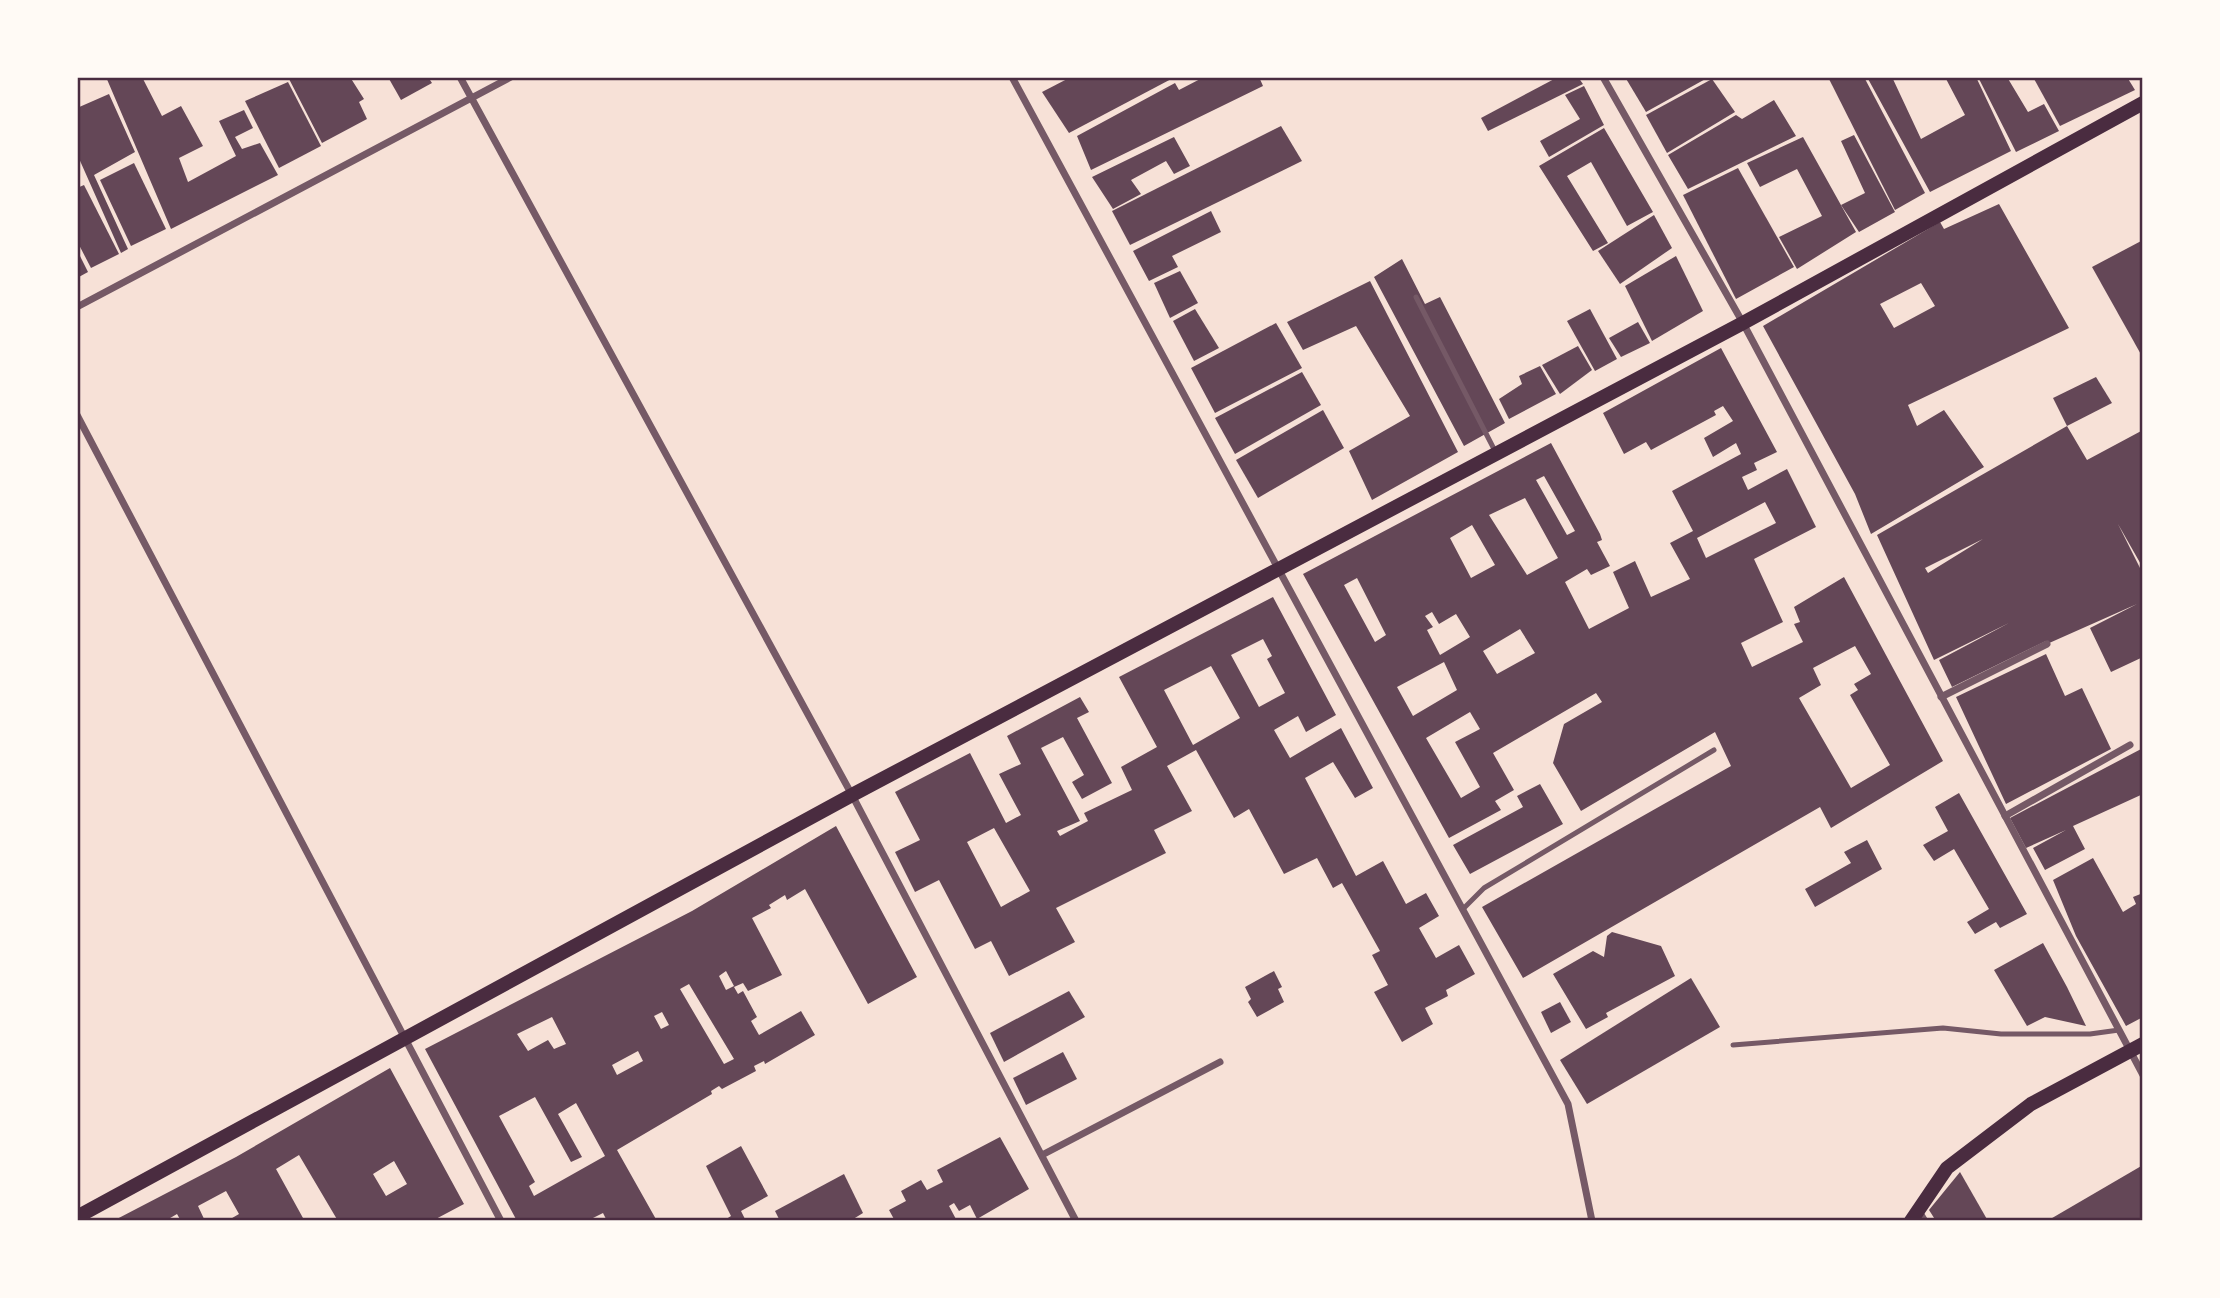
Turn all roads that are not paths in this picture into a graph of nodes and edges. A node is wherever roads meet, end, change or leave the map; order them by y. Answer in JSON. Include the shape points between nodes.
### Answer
{"nodes":[{"id":1,"x":460,"y":77,"type":"edge"},
{"id":2,"x":511,"y":77,"type":"edge"},
{"id":3,"x":1012,"y":77,"type":"edge"},
{"id":4,"x":1603,"y":77,"type":"edge"},
{"id":5,"x":472,"y":99,"type":"junction"},
{"id":6,"x":2143,"y":103,"type":"edge"},
{"id":7,"x":1416,"y":297,"type":"dead end"},
{"id":8,"x":77,"y":307,"type":"edge"},
{"id":9,"x":1743,"y":324,"type":"junction"},
{"id":10,"x":77,"y":415,"type":"edge"},
{"id":11,"x":1496,"y":453,"type":"junction"},
{"id":12,"x":1277,"y":568,"type":"junction"},
{"id":13,"x":2047,"y":644,"type":"dead end"},
{"id":14,"x":1941,"y":697,"type":"junction"},
{"id":15,"x":2130,"y":745,"type":"dead end"},
{"id":16,"x":1714,"y":750,"type":"dead end"},
{"id":17,"x":852,"y":795,"type":"junction"},
{"id":18,"x":2005,"y":816,"type":"junction"},
{"id":19,"x":1463,"y":909,"type":"junction"},
{"id":20,"x":2119,"y":1030,"type":"junction"},
{"id":21,"x":402,"y":1037,"type":"junction"},
{"id":22,"x":1733,"y":1045,"type":"dead end"},
{"id":23,"x":2136,"y":1048,"type":"edge"},
{"id":24,"x":1220,"y":1062,"type":"dead end"},
{"id":25,"x":2143,"y":1075,"type":"edge"},
{"id":26,"x":1042,"y":1155,"type":"junction"},
{"id":27,"x":77,"y":1217,"type":"edge"},
{"id":28,"x":1918,"y":1217,"type":"edge"},
{"id":29,"x":501,"y":1221,"type":"edge"},
{"id":30,"x":1076,"y":1221,"type":"edge"},
{"id":31,"x":1592,"y":1221,"type":"edge"}],
"edges":[{"from":1,"to":5,"type":"street"},
{"from":2,"to":5,"type":"street"},
{"from":3,"to":12,"type":"street"},
{"from":4,"to":9,"type":"street"},
{"from":5,"to":8,"type":"street"},
{"from":5,"to":17,"type":"street"},
{"from":6,"to":9,"type":"main road"},
{"from":7,"to":11,"type":"lane"},
{"from":9,"to":11,"type":"main road"},
{"from":9,"to":14,"type":"street"},
{"from":10,"to":21,"type":"street"},
{"from":11,"to":12,"type":"main road"},
{"from":12,"to":17,"type":"main road"},
{"from":12,"to":19,"type":"street"},
{"from":13,"to":14,"type":"street"},
{"from":14,"to":18,"type":"street"},
{"from":15,"to":18,"type":"street"},
{"from":16,"to":19,"type":"lane","via":[[1484,888]]},
{"from":17,"to":21,"type":"main road"},
{"from":17,"to":26,"type":"street"},
{"from":18,"to":20,"type":"street"},
{"from":19,"to":31,"type":"street","via":[[1568,1104]]},
{"from":20,"to":22,"type":"lane","via":[[2000,1034],[1943,1028]]},
{"from":20,"to":23,"type":"street"},
{"from":21,"to":27,"type":"main road"},
{"from":21,"to":29,"type":"street"},
{"from":23,"to":25,"type":"street"},
{"from":23,"to":28,"type":"main road","via":[[2031,1104],[1947,1168]]},
{"from":24,"to":26,"type":"street"},
{"from":26,"to":30,"type":"street"}]}
